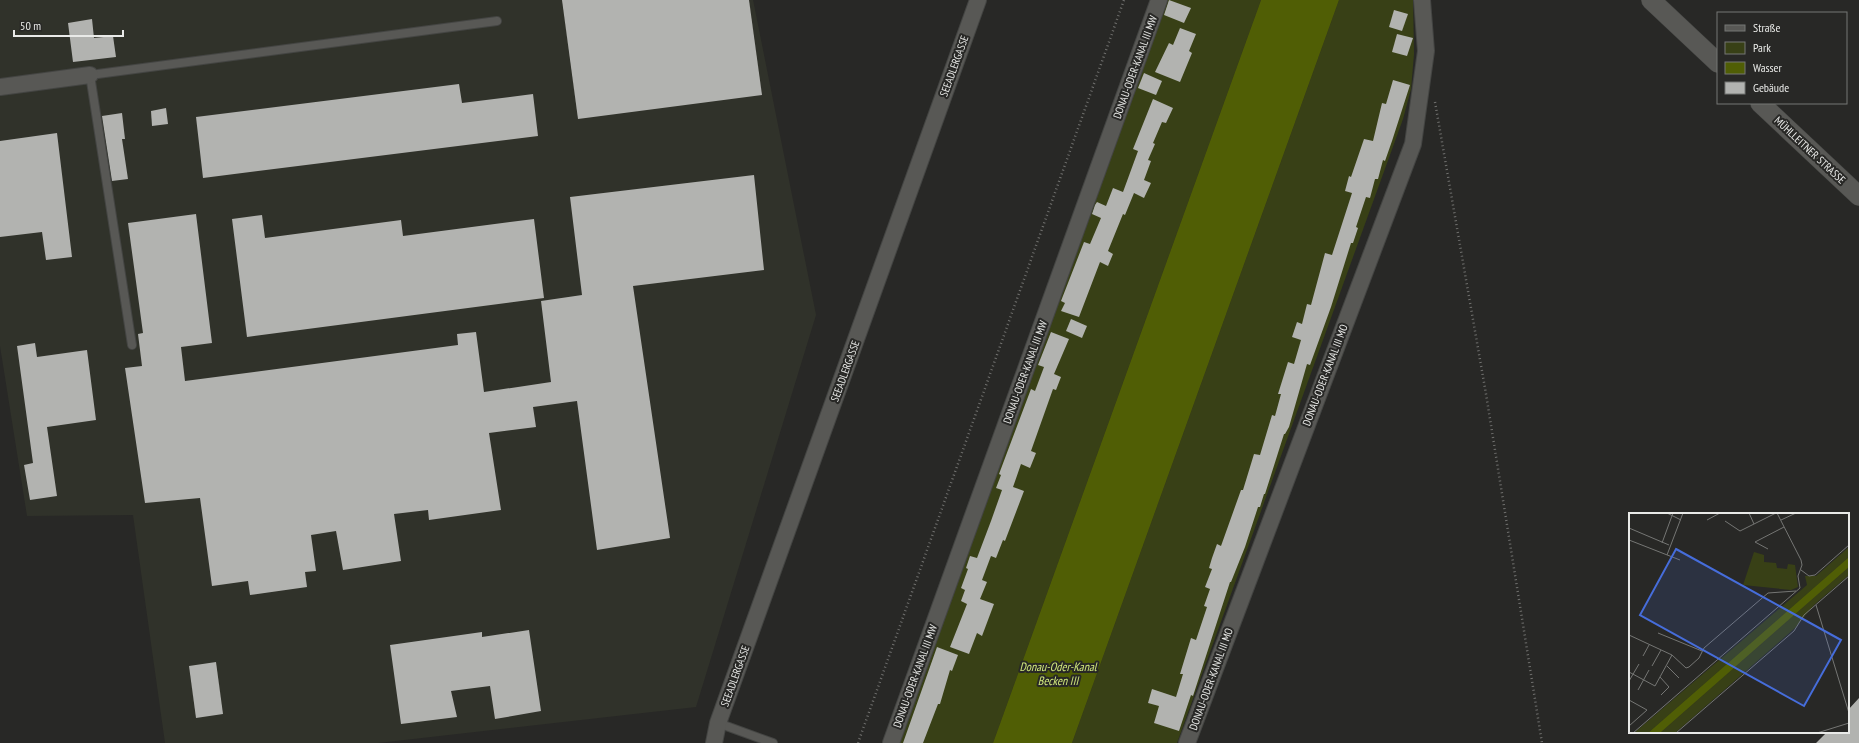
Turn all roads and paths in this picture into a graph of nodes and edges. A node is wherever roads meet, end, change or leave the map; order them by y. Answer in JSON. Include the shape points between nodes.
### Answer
{"nodes":[{"id":1,"x":978,"y":0,"type":"edge"},
{"id":2,"x":1124,"y":0,"type":"edge"},
{"id":3,"x":1159,"y":0,"type":"edge"},
{"id":4,"x":1422,"y":0,"type":"edge"},
{"id":5,"x":1651,"y":0,"type":"edge"},
{"id":6,"x":497,"y":21,"type":"dead end"},
{"id":7,"x":1717,"y":62,"type":"edge"},
{"id":8,"x":90,"y":75,"type":"junction"},
{"id":9,"x":0,"y":87,"type":"edge"},
{"id":10,"x":1434,"y":98,"type":"dead end"},
{"id":11,"x":1761,"y":104,"type":"edge"},
{"id":12,"x":1859,"y":196,"type":"edge"},
{"id":13,"x":132,"y":345,"type":"dead end"},
{"id":14,"x":718,"y":723,"type":"junction"},
{"id":15,"x":714,"y":743,"type":"edge"},
{"id":16,"x":773,"y":743,"type":"edge"},
{"id":17,"x":858,"y":743,"type":"edge"},
{"id":18,"x":890,"y":743,"type":"edge"},
{"id":19,"x":1187,"y":743,"type":"edge"},
{"id":20,"x":1542,"y":743,"type":"edge"}],
"edges":[{"from":1,"to":14,"type":"street","name":"SEEADLERGASSE"},
{"from":2,"to":17,"type":"path"},
{"from":3,"to":18,"type":"street","name":"DONAU-ODER-KANAL III MW"},
{"from":4,"to":19,"type":"street","name":"DONAU-ODER-KANAL III MO","via":[[1426,51],[1413,144]]},
{"from":5,"to":7,"type":"street"},
{"from":6,"to":8,"type":"lane"},
{"from":8,"to":9,"type":"street"},
{"from":8,"to":13,"type":"lane"},
{"from":10,"to":20,"type":"path","via":[[1486,394]]},
{"from":11,"to":12,"type":"street","name":"MÜHLLEITNER STRASSE"},
{"from":14,"to":15,"type":"street","name":"SEEADLERGASSE"},
{"from":14,"to":16,"type":"lane"}]}
